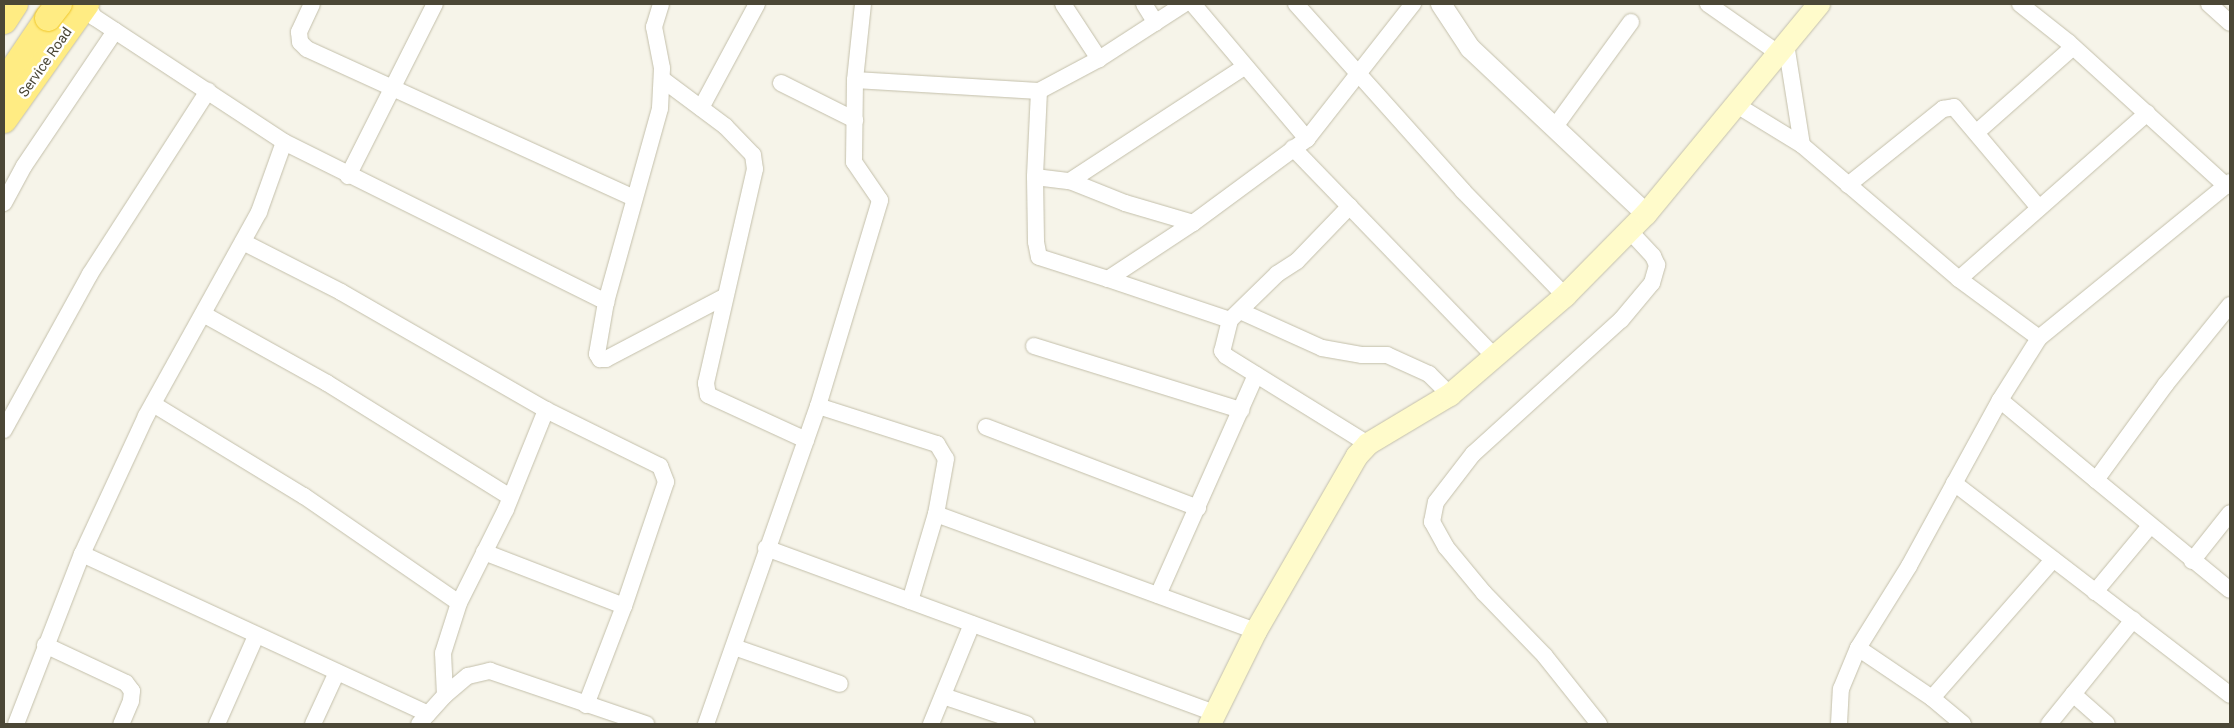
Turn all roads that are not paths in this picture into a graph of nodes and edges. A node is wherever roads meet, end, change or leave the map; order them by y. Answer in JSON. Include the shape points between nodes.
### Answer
{"nodes":[{"id":1,"x":312,"y":4,"type":"edge"},
{"id":2,"x":435,"y":4,"type":"edge"},
{"id":3,"x":661,"y":4,"type":"edge"},
{"id":4,"x":757,"y":4,"type":"edge"},
{"id":5,"x":863,"y":4,"type":"edge"},
{"id":6,"x":1064,"y":4,"type":"edge"},
{"id":7,"x":1144,"y":4,"type":"edge"},
{"id":8,"x":1184,"y":4,"type":"edge"},
{"id":9,"x":1193,"y":4,"type":"edge"},
{"id":10,"x":1296,"y":4,"type":"edge"},
{"id":11,"x":1412,"y":4,"type":"edge"},
{"id":12,"x":1441,"y":4,"type":"edge"},
{"id":13,"x":1708,"y":4,"type":"edge"},
{"id":14,"x":1819,"y":4,"type":"edge"},
{"id":15,"x":2020,"y":4,"type":"edge"},
{"id":16,"x":2209,"y":4,"type":"edge"},
{"id":17,"x":60,"y":8,"type":"edge"},
{"id":18,"x":4,"y":21,"type":"edge"},
{"id":19,"x":1631,"y":22,"type":"dead end"},
{"id":20,"x":1156,"y":23,"type":"junction"},
{"id":21,"x":2230,"y":23,"type":"edge"},
{"id":22,"x":115,"y":32,"type":"junction"},
{"id":23,"x":2073,"y":47,"type":"junction"},
{"id":24,"x":1782,"y":48,"type":"junction"},
{"id":25,"x":4,"y":58,"type":"edge"},
{"id":26,"x":1099,"y":59,"type":"junction"},
{"id":27,"x":1244,"y":67,"type":"junction"},
{"id":28,"x":1358,"y":76,"type":"junction"},
{"id":29,"x":662,"y":79,"type":"junction"},
{"id":30,"x":856,"y":80,"type":"junction"},
{"id":31,"x":4,"y":83,"type":"edge"},
{"id":32,"x":781,"y":83,"type":"dead end"},
{"id":33,"x":392,"y":88,"type":"junction"},
{"id":34,"x":208,"y":91,"type":"junction"},
{"id":35,"x":1039,"y":91,"type":"junction"},
{"id":36,"x":1735,"y":104,"type":"junction"},
{"id":37,"x":700,"y":108,"type":"junction"},
{"id":38,"x":2147,"y":112,"type":"junction"},
{"id":39,"x":4,"y":120,"type":"edge"},
{"id":40,"x":855,"y":120,"type":"junction"},
{"id":41,"x":1554,"y":128,"type":"junction"},
{"id":42,"x":1977,"y":132,"type":"junction"},
{"id":43,"x":284,"y":142,"type":"junction"},
{"id":44,"x":1300,"y":143,"type":"junction"},
{"id":45,"x":1802,"y":145,"type":"junction"},
{"id":46,"x":348,"y":176,"type":"junction"},
{"id":47,"x":1035,"y":177,"type":"junction"},
{"id":48,"x":1070,"y":181,"type":"junction"},
{"id":49,"x":1848,"y":184,"type":"junction"},
{"id":50,"x":2228,"y":184,"type":"edge"},
{"id":51,"x":634,"y":198,"type":"junction"},
{"id":52,"x":4,"y":203,"type":"edge"},
{"id":53,"x":1350,"y":206,"type":"junction"},
{"id":54,"x":2039,"y":208,"type":"junction"},
{"id":55,"x":1646,"y":214,"type":"junction"},
{"id":56,"x":1194,"y":223,"type":"junction"},
{"id":57,"x":1631,"y":232,"type":"junction"},
{"id":58,"x":243,"y":242,"type":"junction"},
{"id":59,"x":1108,"y":279,"type":"junction"},
{"id":60,"x":1959,"y":279,"type":"junction"},
{"id":61,"x":1565,"y":296,"type":"junction"},
{"id":62,"x":724,"y":297,"type":"junction"},
{"id":63,"x":606,"y":302,"type":"junction"},
{"id":64,"x":2230,"y":305,"type":"edge"},
{"id":65,"x":203,"y":314,"type":"junction"},
{"id":66,"x":1235,"y":316,"type":"junction"},
{"id":67,"x":2039,"y":338,"type":"junction"},
{"id":68,"x":1034,"y":346,"type":"dead end"},
{"id":69,"x":1496,"y":358,"type":"junction"},
{"id":70,"x":1256,"y":375,"type":"junction"},
{"id":71,"x":1450,"y":395,"type":"junction"},
{"id":72,"x":2000,"y":400,"type":"junction"},
{"id":73,"x":153,"y":404,"type":"junction"},
{"id":74,"x":818,"y":406,"type":"junction"},
{"id":75,"x":546,"y":410,"type":"junction"},
{"id":76,"x":1241,"y":410,"type":"junction"},
{"id":77,"x":986,"y":427,"type":"dead end"},
{"id":78,"x":4,"y":430,"type":"edge"},
{"id":79,"x":806,"y":440,"type":"junction"},
{"id":80,"x":1368,"y":444,"type":"junction"},
{"id":81,"x":2096,"y":480,"type":"junction"},
{"id":82,"x":1954,"y":483,"type":"junction"},
{"id":83,"x":510,"y":498,"type":"junction"},
{"id":84,"x":1198,"y":508,"type":"junction"},
{"id":85,"x":2230,"y":513,"type":"edge"},
{"id":86,"x":936,"y":514,"type":"junction"},
{"id":87,"x":2150,"y":526,"type":"junction"},
{"id":88,"x":766,"y":548,"type":"junction"},
{"id":89,"x":484,"y":552,"type":"junction"},
{"id":90,"x":82,"y":554,"type":"junction"},
{"id":91,"x":2053,"y":560,"type":"junction"},
{"id":92,"x":2192,"y":561,"type":"junction"},
{"id":93,"x":2230,"y":590,"type":"edge"},
{"id":94,"x":2096,"y":592,"type":"junction"},
{"id":95,"x":1158,"y":595,"type":"junction"},
{"id":96,"x":910,"y":601,"type":"junction"},
{"id":97,"x":459,"y":603,"type":"junction"},
{"id":98,"x":624,"y":606,"type":"junction"},
{"id":99,"x":2133,"y":620,"type":"junction"},
{"id":100,"x":972,"y":624,"type":"junction"},
{"id":101,"x":1256,"y":630,"type":"junction"},
{"id":102,"x":256,"y":636,"type":"junction"},
{"id":103,"x":45,"y":645,"type":"junction"},
{"id":104,"x":734,"y":646,"type":"junction"},
{"id":105,"x":1858,"y":648,"type":"junction"},
{"id":106,"x":336,"y":672,"type":"junction"},
{"id":107,"x":840,"y":684,"type":"dead end"},
{"id":108,"x":2072,"y":694,"type":"junction"},
{"id":109,"x":445,"y":695,"type":"junction"},
{"id":110,"x":2230,"y":695,"type":"edge"},
{"id":111,"x":943,"y":696,"type":"junction"},
{"id":112,"x":1932,"y":698,"type":"junction"},
{"id":113,"x":586,"y":705,"type":"junction"},
{"id":114,"x":423,"y":719,"type":"edge"},
{"id":115,"x":1213,"y":719,"type":"edge"},
{"id":116,"x":640,"y":723,"type":"edge"},
{"id":117,"x":1020,"y":723,"type":"edge"},
{"id":118,"x":16,"y":724,"type":"edge"},
{"id":119,"x":121,"y":724,"type":"edge"},
{"id":120,"x":217,"y":724,"type":"edge"},
{"id":121,"x":313,"y":724,"type":"edge"},
{"id":122,"x":706,"y":724,"type":"edge"},
{"id":123,"x":931,"y":724,"type":"edge"},
{"id":124,"x":1599,"y":724,"type":"edge"},
{"id":125,"x":1839,"y":724,"type":"edge"},
{"id":126,"x":1964,"y":724,"type":"edge"},
{"id":127,"x":2049,"y":724,"type":"edge"},
{"id":128,"x":2107,"y":724,"type":"edge"}],
"edges":[{"from":1,"to":33,"type":"street","via":[[298,32],[300,42],[307,49]]},
{"from":2,"to":33,"type":"street"},
{"from":3,"to":29,"type":"street","via":[[654,27]]},
{"from":4,"to":37,"type":"street"},
{"from":5,"to":30,"type":"street"},
{"from":6,"to":26,"type":"street"},
{"from":7,"to":20,"type":"street"},
{"from":8,"to":20,"type":"street"},
{"from":9,"to":27,"type":"street"},
{"from":10,"to":28,"type":"street"},
{"from":11,"to":28,"type":"street"},
{"from":12,"to":41,"type":"street","via":[[1470,48]]},
{"from":13,"to":24,"type":"street"},
{"from":14,"to":24,"type":"main road"},
{"from":15,"to":23,"type":"street"},
{"from":16,"to":21,"type":"street"},
{"from":17,"to":18,"type":"highway"},
{"from":17,"to":22,"type":"street"},
{"from":17,"to":25,"type":"highway"},
{"from":17,"to":31,"type":"highway"},
{"from":17,"to":39,"type":"highway","name":"Service Road"},
{"from":19,"to":41,"type":"street"},
{"from":20,"to":26,"type":"street"},
{"from":22,"to":34,"type":"street"},
{"from":22,"to":52,"type":"street","via":[[24,166]]},
{"from":23,"to":38,"type":"street"},
{"from":23,"to":42,"type":"street"},
{"from":24,"to":36,"type":"main road"},
{"from":24,"to":45,"type":"street"},
{"from":26,"to":35,"type":"street"},
{"from":27,"to":44,"type":"street"},
{"from":27,"to":48,"type":"street"},
{"from":28,"to":44,"type":"street"},
{"from":28,"to":61,"type":"street"},
{"from":29,"to":37,"type":"street"},
{"from":29,"to":51,"type":"street","via":[[660,108]]},
{"from":30,"to":35,"type":"street"},
{"from":30,"to":40,"type":"street"},
{"from":32,"to":40,"type":"street"},
{"from":33,"to":46,"type":"street"},
{"from":33,"to":51,"type":"street"},
{"from":34,"to":43,"type":"street"},
{"from":34,"to":78,"type":"street","via":[[90,274]]},
{"from":35,"to":47,"type":"street"},
{"from":36,"to":45,"type":"street"},
{"from":36,"to":55,"type":"main road"},
{"from":37,"to":62,"type":"street","via":[[725,126],[753,155],[755,169]]},
{"from":38,"to":50,"type":"street"},
{"from":38,"to":54,"type":"street"},
{"from":40,"to":74,"type":"street","via":[[854,162],[880,200]]},
{"from":41,"to":55,"type":"street"},
{"from":42,"to":49,"type":"street","via":[[1954,107],[1943,109]]},
{"from":42,"to":54,"type":"street"},
{"from":43,"to":46,"type":"street"},
{"from":43,"to":58,"type":"street","via":[[259,212]]},
{"from":44,"to":53,"type":"street"},
{"from":44,"to":56,"type":"street"},
{"from":45,"to":49,"type":"street"},
{"from":46,"to":63,"type":"street"},
{"from":47,"to":48,"type":"street"},
{"from":47,"to":59,"type":"street","via":[[1039,257]]},
{"from":48,"to":56,"type":"street"},
{"from":49,"to":60,"type":"street"},
{"from":50,"to":67,"type":"street"},
{"from":51,"to":63,"type":"street"},
{"from":53,"to":66,"type":"street","via":[[1297,261],[1277,274]]},
{"from":53,"to":69,"type":"street"},
{"from":54,"to":60,"type":"street"},
{"from":55,"to":57,"type":"main road"},
{"from":56,"to":59,"type":"street"},
{"from":57,"to":61,"type":"main road"},
{"from":57,"to":124,"type":"street","via":[[1653,256],[1656,265],[1652,283],[1621,320],[1473,454],[1436,502],[1432,522],[1446,547],[1484,593],[1545,656]]},
{"from":58,"to":65,"type":"street"},
{"from":58,"to":75,"type":"street","via":[[341,292]]},
{"from":59,"to":66,"type":"street"},
{"from":60,"to":67,"type":"street"},
{"from":61,"to":69,"type":"main road"},
{"from":62,"to":63,"type":"street","via":[[606,359],[597,354]]},
{"from":62,"to":79,"type":"street","via":[[706,383],[708,395]]},
{"from":64,"to":81,"type":"street","via":[[2166,384]]},
{"from":65,"to":73,"type":"street"},
{"from":65,"to":83,"type":"street","via":[[327,383]]},
{"from":66,"to":70,"type":"street","via":[[1222,351]]},
{"from":66,"to":71,"type":"street","via":[[1322,348],[1362,355],[1387,355],[1429,374]]},
{"from":67,"to":72,"type":"street"},
{"from":68,"to":76,"type":"street"},
{"from":69,"to":71,"type":"main road"},
{"from":70,"to":76,"type":"street"},
{"from":70,"to":80,"type":"street"},
{"from":71,"to":80,"type":"main road"},
{"from":72,"to":81,"type":"street"},
{"from":72,"to":82,"type":"street"},
{"from":73,"to":90,"type":"street"},
{"from":73,"to":97,"type":"street","via":[[304,496]]},
{"from":74,"to":79,"type":"street"},
{"from":74,"to":86,"type":"street","via":[[937,444],[946,459]]},
{"from":75,"to":83,"type":"street"},
{"from":75,"to":98,"type":"street","via":[[652,461],[665,474],[666,482]]},
{"from":76,"to":84,"type":"street"},
{"from":77,"to":84,"type":"street"},
{"from":79,"to":88,"type":"street"},
{"from":80,"to":101,"type":"main road","via":[[1357,456]]},
{"from":81,"to":87,"type":"street"},
{"from":82,"to":91,"type":"street"},
{"from":82,"to":105,"type":"street"},
{"from":83,"to":89,"type":"street"},
{"from":84,"to":95,"type":"street"},
{"from":85,"to":92,"type":"street"},
{"from":86,"to":95,"type":"street"},
{"from":86,"to":96,"type":"street"},
{"from":87,"to":92,"type":"street"},
{"from":87,"to":94,"type":"street"},
{"from":88,"to":96,"type":"street"},
{"from":88,"to":104,"type":"street"},
{"from":89,"to":97,"type":"street"},
{"from":89,"to":98,"type":"street"},
{"from":90,"to":102,"type":"street"},
{"from":90,"to":103,"type":"street"},
{"from":91,"to":94,"type":"street"},
{"from":91,"to":112,"type":"street"},
{"from":92,"to":93,"type":"street"},
{"from":94,"to":99,"type":"street"},
{"from":95,"to":101,"type":"street"},
{"from":96,"to":100,"type":"street"},
{"from":97,"to":109,"type":"street","via":[[443,653]]},
{"from":98,"to":113,"type":"street"},
{"from":99,"to":108,"type":"street"},
{"from":99,"to":110,"type":"street"},
{"from":100,"to":111,"type":"street"},
{"from":100,"to":115,"type":"street"},
{"from":101,"to":115,"type":"main road"},
{"from":102,"to":106,"type":"street"},
{"from":102,"to":120,"type":"street"},
{"from":103,"to":118,"type":"street"},
{"from":103,"to":119,"type":"street","via":[[126,682],[132,691],[131,701]]},
{"from":104,"to":107,"type":"street"},
{"from":104,"to":122,"type":"street"},
{"from":105,"to":112,"type":"street"},
{"from":105,"to":125,"type":"street","via":[[1841,689]]},
{"from":106,"to":114,"type":"street"},
{"from":106,"to":121,"type":"street"},
{"from":108,"to":127,"type":"street"},
{"from":108,"to":128,"type":"street"},
{"from":109,"to":113,"type":"street","via":[[468,676],[490,671]]},
{"from":109,"to":114,"type":"street"},
{"from":111,"to":117,"type":"street"},
{"from":111,"to":123,"type":"street"},
{"from":112,"to":126,"type":"street"},
{"from":113,"to":116,"type":"street"}]}
